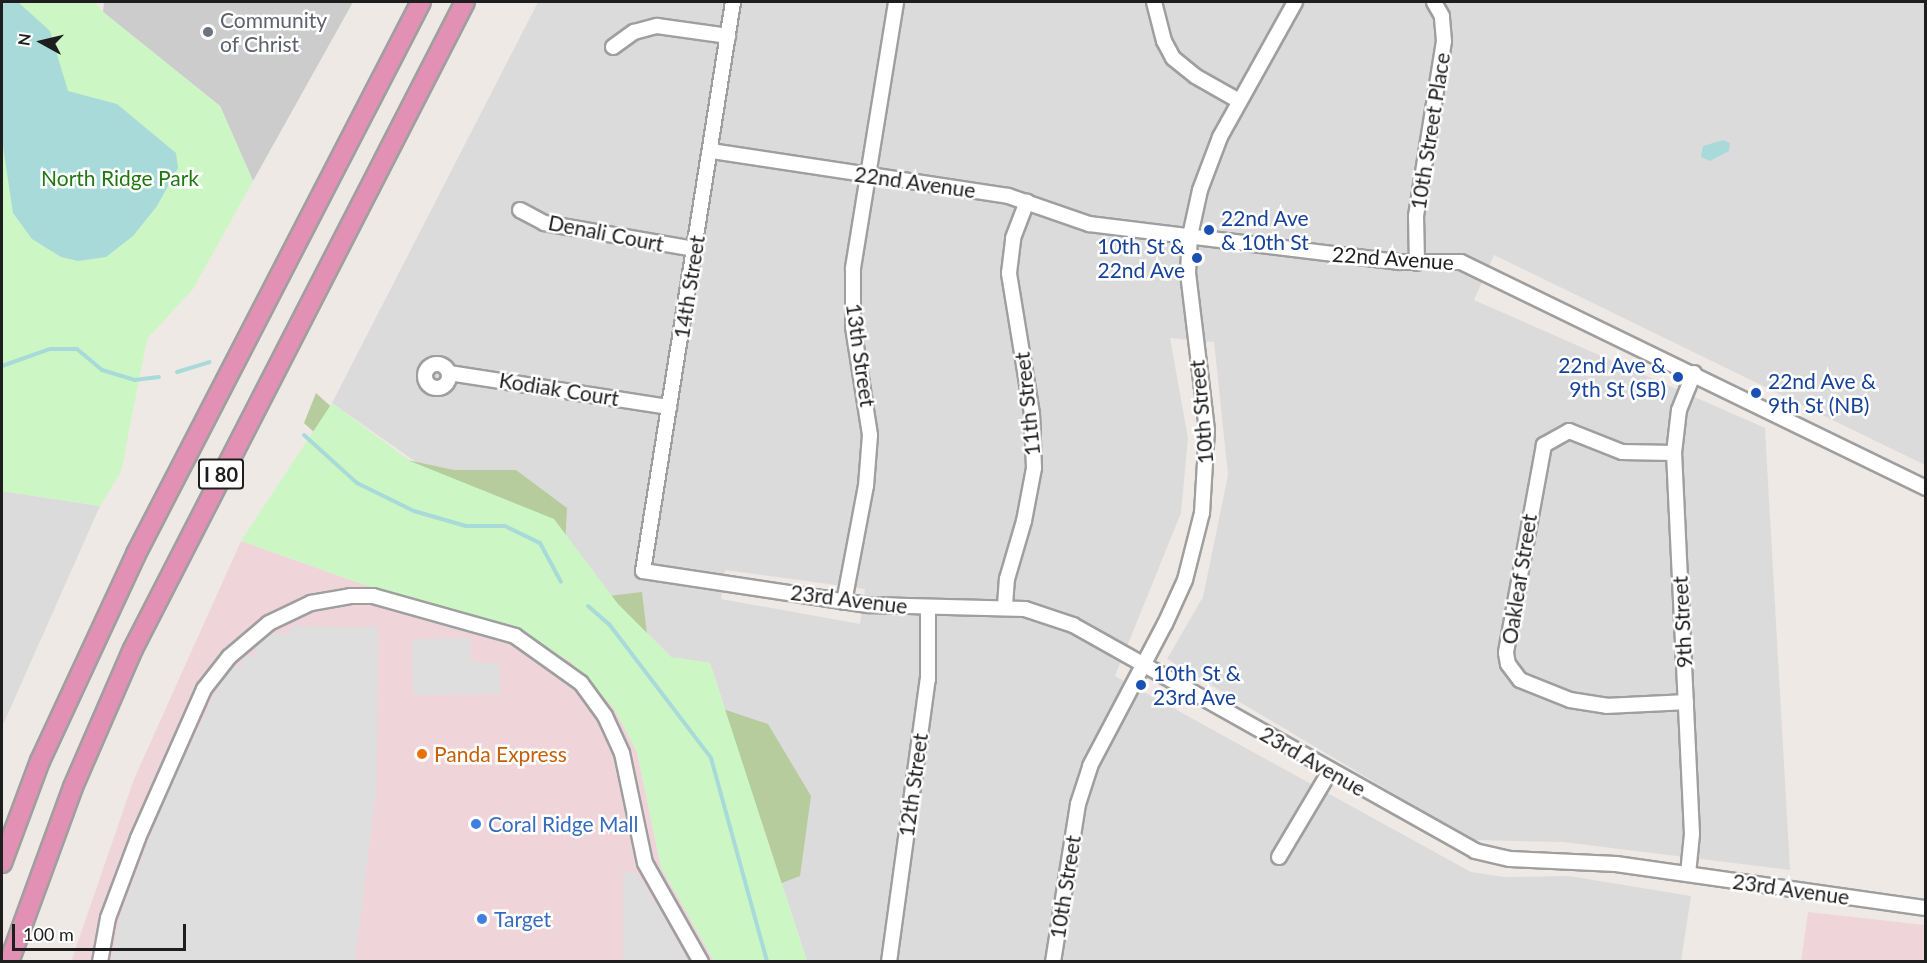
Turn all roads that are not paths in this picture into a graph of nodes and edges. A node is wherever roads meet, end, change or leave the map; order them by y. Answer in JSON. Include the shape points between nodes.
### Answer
{"nodes":[{"id":1,"x":421,"y":2,"type":"edge"},
{"id":2,"x":465,"y":2,"type":"edge"},
{"id":3,"x":733,"y":2,"type":"edge"},
{"id":4,"x":896,"y":2,"type":"edge"},
{"id":5,"x":1154,"y":2,"type":"edge"},
{"id":6,"x":1295,"y":2,"type":"edge"},
{"id":7,"x":1434,"y":2,"type":"edge"},
{"id":8,"x":728,"y":36,"type":"junction"},
{"id":9,"x":612,"y":47,"type":"dead end"},
{"id":10,"x":1239,"y":101,"type":"junction"},
{"id":11,"x":711,"y":151,"type":"junction"},
{"id":12,"x":868,"y":176,"type":"junction"},
{"id":13,"x":1027,"y":202,"type":"junction"},
{"id":14,"x":520,"y":210,"type":"dead end"},
{"id":15,"x":1190,"y":236,"type":"junction"},
{"id":16,"x":694,"y":249,"type":"junction"},
{"id":17,"x":1417,"y":263,"type":"junction"},
{"id":18,"x":449,"y":373,"type":"dead end"},
{"id":19,"x":1694,"y":373,"type":"junction"},
{"id":20,"x":669,"y":407,"type":"junction"},
{"id":21,"x":1674,"y":453,"type":"junction"},
{"id":22,"x":1926,"y":489,"type":"edge"},
{"id":23,"x":643,"y":572,"type":"joint"},
{"id":24,"x":844,"y":602,"type":"junction"},
{"id":25,"x":1005,"y":606,"type":"junction"},
{"id":26,"x":928,"y":608,"type":"junction"},
{"id":27,"x":1143,"y":664,"type":"junction"},
{"id":28,"x":1686,"y":702,"type":"junction"},
{"id":29,"x":1330,"y":771,"type":"junction"},
{"id":30,"x":1279,"y":857,"type":"dead end"},
{"id":31,"x":2,"y":863,"type":"edge"},
{"id":32,"x":1688,"y":874,"type":"junction"},
{"id":33,"x":1926,"y":908,"type":"edge"},
{"id":34,"x":9,"y":962,"type":"edge"},
{"id":35,"x":100,"y":962,"type":"edge"},
{"id":36,"x":701,"y":962,"type":"edge"},
{"id":37,"x":888,"y":962,"type":"edge"},
{"id":38,"x":1053,"y":962,"type":"edge"}],
"edges":[{"from":1,"to":31,"type":"highway","number":"I 80","via":[[136,554],[40,761]]},
{"from":2,"to":34,"type":"highway","number":"I 80","via":[[133,649],[73,787]]},
{"from":3,"to":8,"type":"street","name":"14th Street"},
{"from":4,"to":12,"type":"street","name":"13th Street"},
{"from":5,"to":10,"type":"street","via":[[1164,42],[1173,58],[1195,76]]},
{"from":6,"to":10,"type":"street","name":"10th Street"},
{"from":7,"to":17,"type":"street","name":"10th Street Place","via":[[1442,16],[1444,41],[1416,216]]},
{"from":8,"to":9,"type":"street","via":[[657,26],[634,33]]},
{"from":8,"to":11,"type":"street","name":"14th Street"},
{"from":10,"to":15,"type":"street","name":"10th Street","via":[[1208,164]]},
{"from":11,"to":12,"type":"street","name":"22nd Avenue"},
{"from":11,"to":16,"type":"street","name":"14th Street"},
{"from":12,"to":13,"type":"street","name":"22nd Avenue","via":[[996,193]]},
{"from":12,"to":24,"type":"street","name":"13th Street","via":[[852,301],[869,410],[870,461]]},
{"from":13,"to":15,"type":"street","name":"22nd Avenue","via":[[1089,224]]},
{"from":13,"to":25,"type":"street","name":"11th Street","via":[[1013,238],[1009,273],[1032,414],[1034,468],[1007,579]]},
{"from":14,"to":16,"type":"street","name":"Denali Court","via":[[544,223]]},
{"from":15,"to":17,"type":"street","name":"22nd Avenue"},
{"from":15,"to":27,"type":"street","name":"10th Street","via":[[1189,299],[1207,430],[1206,487],[1185,580]]},
{"from":16,"to":20,"type":"street","name":"14th Street"},
{"from":17,"to":19,"type":"street","name":"22nd Avenue","via":[[1450,261],[1477,267]]},
{"from":18,"to":20,"type":"street","name":"Kodiak Court"},
{"from":19,"to":21,"type":"street","name":"9th Street","via":[[1679,410]]},
{"from":19,"to":22,"type":"street","name":"22nd Avenue"},
{"from":20,"to":23,"type":"street","name":"14th Street"},
{"from":21,"to":28,"type":"street","name":"9th Street"},
{"from":21,"to":28,"type":"street","name":"Oakleaf Street","via":[[1622,452],[1569,431],[1559,433],[1544,445],[1506,653],[1508,664],[1520,680],[1570,700],[1607,706]]},
{"from":23,"to":24,"type":"street","name":"23rd Avenue"},
{"from":24,"to":26,"type":"street","name":"23rd Avenue"},
{"from":25,"to":26,"type":"street","name":"23rd Avenue"},
{"from":25,"to":27,"type":"street","name":"23rd Avenue","via":[[1065,621]]},
{"from":26,"to":37,"type":"street","name":"12th Street","via":[[928,679]]},
{"from":27,"to":29,"type":"street","name":"23rd Avenue"},
{"from":27,"to":38,"type":"street","name":"10th Street","via":[[1101,740],[1078,804]]},
{"from":28,"to":32,"type":"street","name":"9th Street","via":[[1692,834]]},
{"from":29,"to":30,"type":"street"},
{"from":29,"to":32,"type":"street","name":"23rd Avenue","via":[[1458,842],[1494,857],[1585,861]]},
{"from":32,"to":33,"type":"street","name":"23rd Avenue"},
{"from":35,"to":36,"type":"street","via":[[108,918],[142,827],[204,689],[229,657],[269,623],[311,603],[373,596],[515,636],[581,683],[605,716],[622,753],[645,863]]}]}
